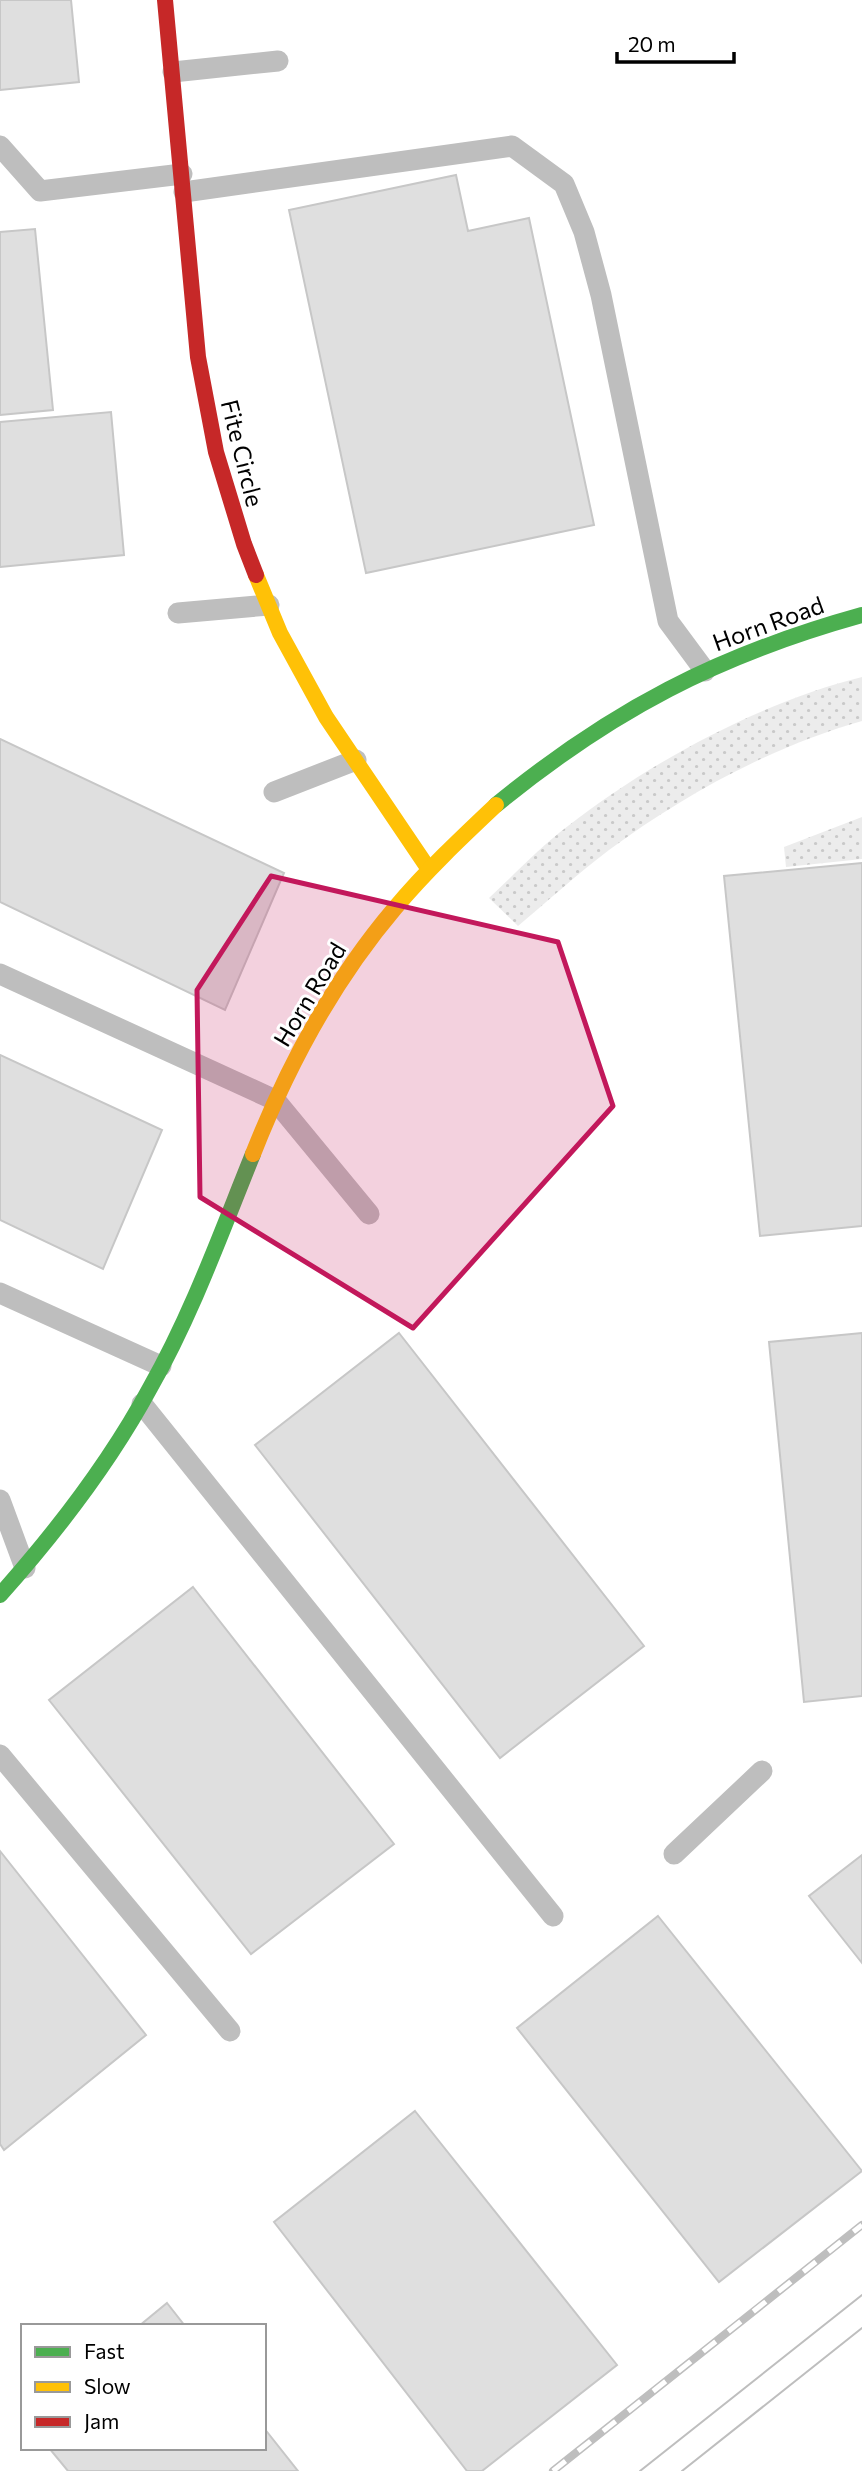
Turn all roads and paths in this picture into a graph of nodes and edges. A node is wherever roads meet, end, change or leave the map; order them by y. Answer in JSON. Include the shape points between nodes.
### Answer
{"nodes":[{"id":1,"x":165,"y":0,"type":"edge"},
{"id":2,"x":278,"y":61,"type":"dead end"},
{"id":3,"x":173,"y":72,"type":"junction"},
{"id":4,"x":0,"y":146,"type":"edge"},
{"id":5,"x":183,"y":183,"type":"junction"},
{"id":6,"x":269,"y":605,"type":"junction"},
{"id":7,"x":178,"y":613,"type":"dead end"},
{"id":8,"x":862,"y":615,"type":"edge"},
{"id":9,"x":705,"y":671,"type":"junction"},
{"id":10,"x":356,"y":760,"type":"junction"},
{"id":11,"x":274,"y":793,"type":"dead end"},
{"id":12,"x":428,"y":868,"type":"junction"},
{"id":13,"x":0,"y":974,"type":"edge"},
{"id":14,"x":275,"y":1100,"type":"junction"},
{"id":15,"x":369,"y":1214,"type":"dead end"},
{"id":16,"x":0,"y":1293,"type":"edge"},
{"id":17,"x":161,"y":1366,"type":"junction"},
{"id":18,"x":142,"y":1404,"type":"junction"},
{"id":19,"x":0,"y":1500,"type":"edge"},
{"id":20,"x":25,"y":1568,"type":"junction"},
{"id":21,"x":0,"y":1595,"type":"edge"},
{"id":22,"x":0,"y":1755,"type":"edge"},
{"id":23,"x":762,"y":1771,"type":"dead end"},
{"id":24,"x":674,"y":1854,"type":"dead end"},
{"id":25,"x":554,"y":1916,"type":"dead end"},
{"id":26,"x":230,"y":2031,"type":"dead end"}],
"edges":[{"from":1,"to":3,"type":"street","name":"Fite Circle"},
{"from":2,"to":3,"type":"lane"},
{"from":3,"to":5,"type":"street","name":"Fite Circle"},
{"from":4,"to":5,"type":"lane","via":[[40,191]]},
{"from":5,"to":6,"type":"street","name":"Fite Circle","via":[[198,357],[216,452],[244,544]]},
{"from":5,"to":9,"type":"lane","via":[[512,146],[564,184],[584,232],[601,295],[668,621]]},
{"from":6,"to":7,"type":"lane"},
{"from":6,"to":10,"type":"street","name":"Fite Circle","via":[[326,717]]},
{"from":8,"to":9,"type":"street","name":"Horn Road","via":[[762,645]]},
{"from":9,"to":12,"type":"street","name":"Horn Road","via":[[597,730],[522,784]]},
{"from":10,"to":11,"type":"lane"},
{"from":10,"to":12,"type":"street","name":"Fite Circle"},
{"from":12,"to":14,"type":"street","name":"Horn Road","via":[[375,930],[323,1007]]},
{"from":13,"to":14,"type":"lane"},
{"from":14,"to":15,"type":"lane"},
{"from":14,"to":17,"type":"street","name":"Horn Road","via":[[188,1314]]},
{"from":16,"to":17,"type":"lane"},
{"from":17,"to":18,"type":"street","name":"Horn Road"},
{"from":18,"to":20,"type":"street","name":"Horn Road","via":[[88,1489]]},
{"from":18,"to":25,"type":"lane"},
{"from":19,"to":20,"type":"lane"},
{"from":20,"to":21,"type":"street","name":"Horn Road"},
{"from":22,"to":26,"type":"lane"},
{"from":23,"to":24,"type":"lane"}]}
